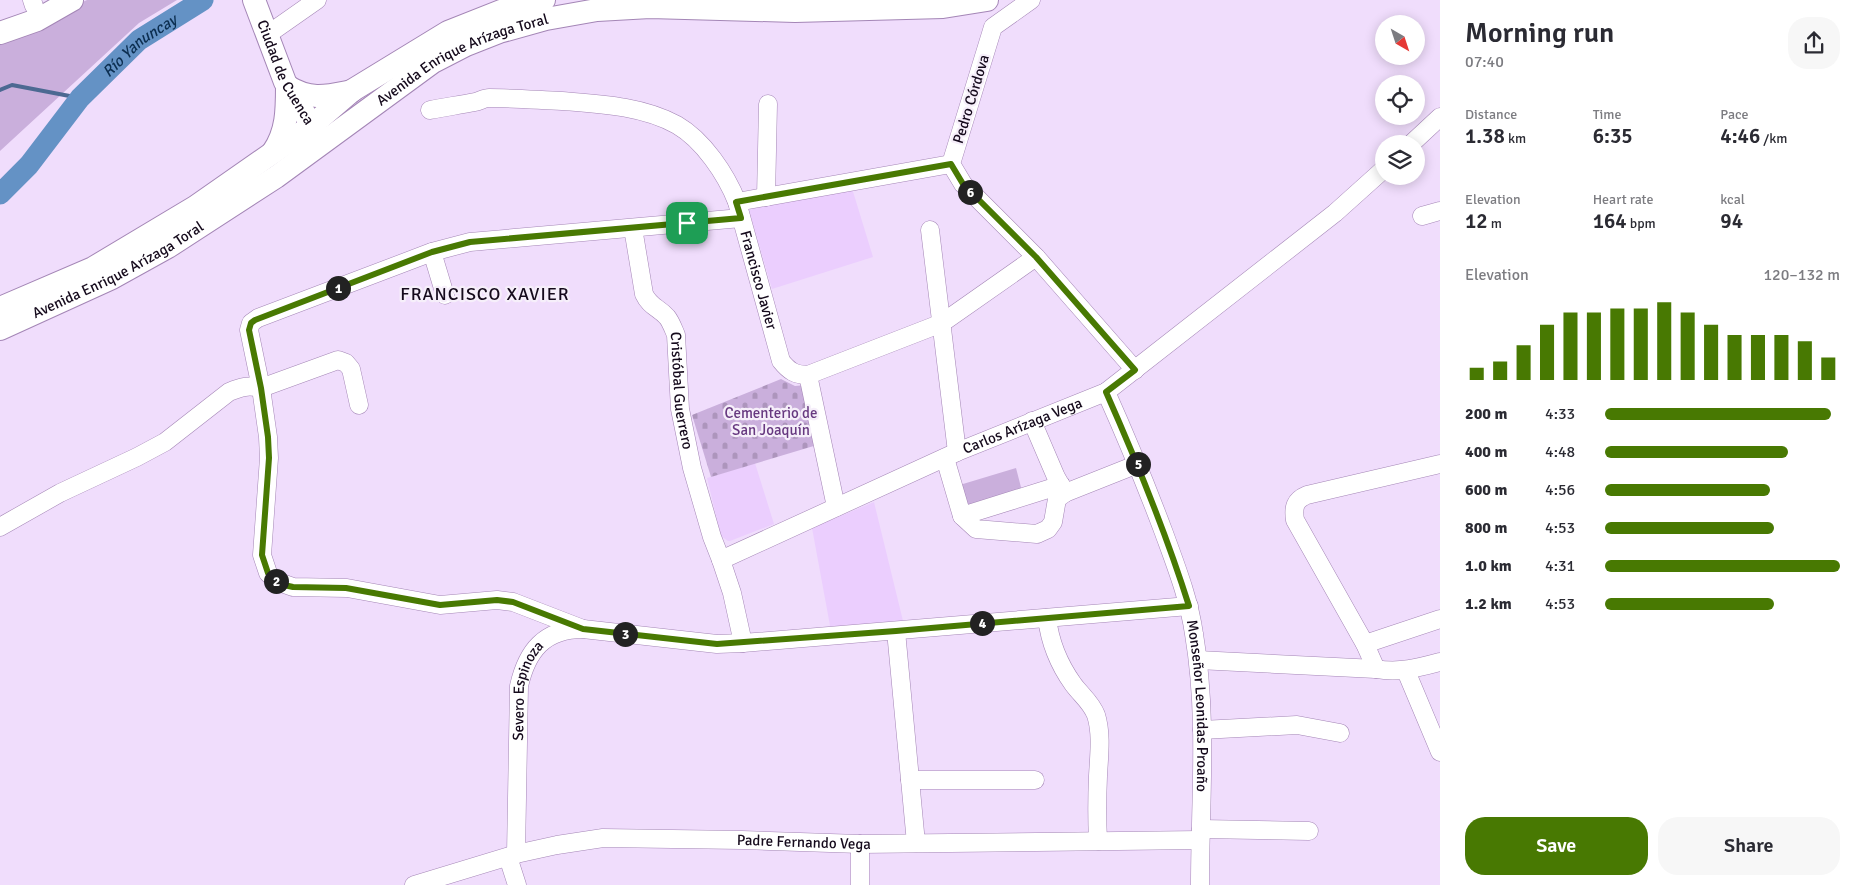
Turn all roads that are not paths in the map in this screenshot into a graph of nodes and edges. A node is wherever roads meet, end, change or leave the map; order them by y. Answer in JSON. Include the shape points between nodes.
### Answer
{"nodes":[{"id":1,"x":72,"y":0,"type":"edge"},
{"id":2,"x":317,"y":0,"type":"edge"},
{"id":3,"x":544,"y":0,"type":"edge"},
{"id":4,"x":986,"y":0,"type":"edge"},
{"id":5,"x":1031,"y":0,"type":"edge"},
{"id":6,"x":36,"y":2,"type":"edge"},
{"id":7,"x":255,"y":2,"type":"edge"},
{"id":8,"x":490,"y":8,"type":"edge"},
{"id":9,"x":0,"y":20,"type":"edge"},
{"id":10,"x":0,"y":34,"type":"edge"},
{"id":11,"x":267,"y":35,"type":"junction"},
{"id":12,"x":287,"y":86,"type":"junction"},
{"id":13,"x":354,"y":90,"type":"junction"},
{"id":14,"x":768,"y":104,"type":"dead end"},
{"id":15,"x":430,"y":110,"type":"dead end"},
{"id":16,"x":1440,"y":117,"type":"edge"},
{"id":17,"x":317,"y":134,"type":"junction"},
{"id":18,"x":1421,"y":135,"type":"edge"},
{"id":19,"x":272,"y":153,"type":"junction"},
{"id":20,"x":951,"y":164,"type":"junction"},
{"id":21,"x":1375,"y":177,"type":"edge"},
{"id":22,"x":766,"y":197,"type":"junction"},
{"id":23,"x":739,"y":210,"type":"junction"},
{"id":24,"x":1440,"y":211,"type":"edge"},
{"id":25,"x":1422,"y":216,"type":"dead end"},
{"id":26,"x":633,"y":228,"type":"junction"},
{"id":27,"x":930,"y":230,"type":"dead end"},
{"id":28,"x":432,"y":252,"type":"junction"},
{"id":29,"x":1036,"y":257,"type":"junction"},
{"id":30,"x":446,"y":295,"type":"dead end"},
{"id":31,"x":0,"y":308,"type":"edge"},
{"id":32,"x":942,"y":323,"type":"junction"},
{"id":33,"x":0,"y":329,"type":"edge"},
{"id":34,"x":1135,"y":370,"type":"junction"},
{"id":35,"x":808,"y":375,"type":"junction"},
{"id":36,"x":261,"y":388,"type":"junction"},
{"id":37,"x":1106,"y":392,"type":"junction"},
{"id":38,"x":358,"y":405,"type":"dead end"},
{"id":39,"x":1032,"y":421,"type":"junction"},
{"id":40,"x":951,"y":455,"type":"junction"},
{"id":41,"x":1138,"y":464,"type":"junction"},
{"id":42,"x":1440,"y":464,"type":"edge"},
{"id":43,"x":1063,"y":489,"type":"junction"},
{"id":44,"x":836,"y":507,"type":"junction"},
{"id":45,"x":962,"y":516,"type":"junction"},
{"id":46,"x":0,"y":527,"type":"edge"},
{"id":47,"x":721,"y":560,"type":"junction"},
{"id":48,"x":1189,"y":606,"type":"junction"},
{"id":49,"x":1047,"y":618,"type":"junction"},
{"id":50,"x":1440,"y":619,"type":"edge"},
{"id":51,"x":583,"y":629,"type":"junction"},
{"id":52,"x":896,"y":631,"type":"junction"},
{"id":53,"x":743,"y":643,"type":"junction"},
{"id":54,"x":1365,"y":644,"type":"junction"},
{"id":55,"x":1198,"y":660,"type":"junction"},
{"id":56,"x":1440,"y":662,"type":"edge"},
{"id":57,"x":1376,"y":669,"type":"junction"},
{"id":58,"x":1406,"y":671,"type":"junction"},
{"id":59,"x":1202,"y":730,"type":"junction"},
{"id":60,"x":1340,"y":733,"type":"dead end"},
{"id":61,"x":1440,"y":752,"type":"edge"},
{"id":62,"x":910,"y":780,"type":"junction"},
{"id":63,"x":1035,"y":780,"type":"dead end"},
{"id":64,"x":1309,"y":831,"type":"dead end"},
{"id":65,"x":1200,"y":835,"type":"junction"},
{"id":66,"x":1098,"y":841,"type":"junction"},
{"id":67,"x":860,"y":844,"type":"junction"},
{"id":68,"x":916,"y":844,"type":"junction"},
{"id":69,"x":512,"y":856,"type":"junction"},
{"id":70,"x":414,"y":885,"type":"edge"},
{"id":71,"x":517,"y":885,"type":"edge"},
{"id":72,"x":860,"y":885,"type":"edge"},
{"id":73,"x":1200,"y":885,"type":"edge"}],
"edges":[{"from":1,"to":10,"type":"main road","via":[[37,20]]},
{"from":2,"to":11,"type":"street"},
{"from":3,"to":8,"type":"main road","name":"Avenida Enrique Arízaga Toral"},
{"from":4,"to":17,"type":"main road","name":"Avenida Enrique Arízaga Toral","via":[[942,7],[795,11],[650,7],[597,10],[546,19],[466,45]]},
{"from":5,"to":20,"type":"street","name":"Pedro Córdova","via":[[993,27]]},
{"from":6,"to":9,"type":"main road"},
{"from":7,"to":11,"type":"main road","name":"Ciudad de Cuenca"},
{"from":8,"to":13,"type":"main road","name":"Avenida Enrique Arízaga Toral"},
{"from":11,"to":12,"type":"main road","name":"Ciudad de Cuenca"},
{"from":12,"to":13,"type":"main road","via":[[304,96],[328,96]]},
{"from":12,"to":17,"type":"main road","name":"Ciudad de Cuenca"},
{"from":12,"to":19,"type":"main road","via":[[286,125]]},
{"from":13,"to":17,"type":"main road","name":"Avenida Enrique Arízaga Toral"},
{"from":14,"to":22,"type":"street"},
{"from":15,"to":23,"type":"street","name":"Francisco Javier","via":[[487,98],[520,98],[601,104],[653,114],[678,125],[717,164],[729,182]]},
{"from":16,"to":18,"type":"street"},
{"from":17,"to":19,"type":"main road","name":"Avenida Enrique Arízaga Toral"},
{"from":17,"to":33,"type":"main road","name":"Avenida Enrique Arízaga Toral","via":[[276,177],[168,247],[112,278]]},
{"from":19,"to":31,"type":"main road","name":"Avenida Enrique Arízaga Toral","via":[[195,207],[93,268]]},
{"from":20,"to":22,"type":"street"},
{"from":20,"to":29,"type":"street","name":"Pedro Córdova","via":[[963,184]]},
{"from":21,"to":34,"type":"street","name":"Carlos Arízaga Vega","via":[[1335,213]]},
{"from":22,"to":23,"type":"street"},
{"from":23,"to":26,"type":"street"},
{"from":23,"to":35,"type":"street","name":"Francisco Javier","via":[[781,361],[798,375]]},
{"from":24,"to":25,"type":"street"},
{"from":26,"to":28,"type":"street","via":[[470,242]]},
{"from":26,"to":47,"type":"street","name":"Cristóbal Guerrero","via":[[644,294],[647,301],[666,316],[676,335],[680,410],[692,468]]},
{"from":27,"to":32,"type":"street"},
{"from":28,"to":30,"type":"street"},
{"from":28,"to":36,"type":"street","via":[[251,323],[249,330]]},
{"from":29,"to":32,"type":"street"},
{"from":29,"to":34,"type":"street","name":"Pedro Córdova"},
{"from":32,"to":35,"type":"street"},
{"from":32,"to":40,"type":"street"},
{"from":34,"to":37,"type":"street","name":"Carlos Arízaga Vega"},
{"from":35,"to":44,"type":"street"},
{"from":36,"to":38,"type":"street","via":[[338,360],[351,370]]},
{"from":36,"to":46,"type":"street","via":[[241,387],[229,392],[164,442],[60,493]]},
{"from":36,"to":51,"type":"street","via":[[269,458],[262,555],[268,573],[276,581],[293,587],[346,588],[433,604],[513,602]]},
{"from":37,"to":39,"type":"street","name":"Carlos Arízaga Vega"},
{"from":37,"to":41,"type":"street","name":"Monseñor Leonidas Proaño"},
{"from":39,"to":40,"type":"street","name":"Carlos Arízaga Vega"},
{"from":39,"to":43,"type":"street"},
{"from":40,"to":44,"type":"street","name":"Carlos Arízaga Vega"},
{"from":40,"to":45,"type":"street"},
{"from":41,"to":43,"type":"street"},
{"from":41,"to":48,"type":"street","name":"Monseñor Leonidas Proaño"},
{"from":42,"to":54,"type":"street","via":[[1307,495],[1295,504],[1296,520]]},
{"from":43,"to":45,"type":"street"},
{"from":43,"to":45,"type":"street","via":[[1057,499],[1053,522],[1048,529],[1036,534],[976,529]]},
{"from":44,"to":47,"type":"street","name":"Carlos Arízaga Vega"},
{"from":47,"to":53,"type":"street"},
{"from":48,"to":49,"type":"street","name":"Severo Espinoza"},
{"from":48,"to":55,"type":"street","name":"Monseñor Leonidas Proaño"},
{"from":49,"to":52,"type":"street","name":"Severo Espinoza"},
{"from":49,"to":66,"type":"street","via":[[1054,652],[1096,715],[1099,736]]},
{"from":50,"to":54,"type":"street"},
{"from":51,"to":53,"type":"street","name":"Severo Espinoza","via":[[717,644]]},
{"from":51,"to":69,"type":"street","name":"Severo Espinoza","via":[[549,636],[532,652],[523,670],[519,686]]},
{"from":52,"to":53,"type":"street","name":"Severo Espinoza"},
{"from":52,"to":62,"type":"street"},
{"from":54,"to":57,"type":"street"},
{"from":55,"to":57,"type":"street"},
{"from":55,"to":59,"type":"street","name":"Monseñor Leonidas Proaño"},
{"from":56,"to":58,"type":"street"},
{"from":57,"to":58,"type":"street"},
{"from":58,"to":61,"type":"street"},
{"from":59,"to":60,"type":"street","via":[[1296,725]]},
{"from":59,"to":65,"type":"street","name":"Monseñor Leonidas Proaño"},
{"from":62,"to":63,"type":"street"},
{"from":62,"to":68,"type":"street"},
{"from":64,"to":65,"type":"street","name":"Padre Fernando Vega"},
{"from":65,"to":66,"type":"street","name":"Padre Fernando Vega"},
{"from":65,"to":73,"type":"street","name":"Monseñor Leonidas Proaño"},
{"from":66,"to":68,"type":"street","name":"Padre Fernando Vega"},
{"from":67,"to":68,"type":"street","name":"Padre Fernando Vega"},
{"from":67,"to":69,"type":"street","name":"Padre Fernando Vega","via":[[604,838]]},
{"from":67,"to":72,"type":"street"},
{"from":69,"to":70,"type":"street","name":"Padre Fernando Vega"},
{"from":69,"to":71,"type":"street","name":"Severo Espinoza"}]}
